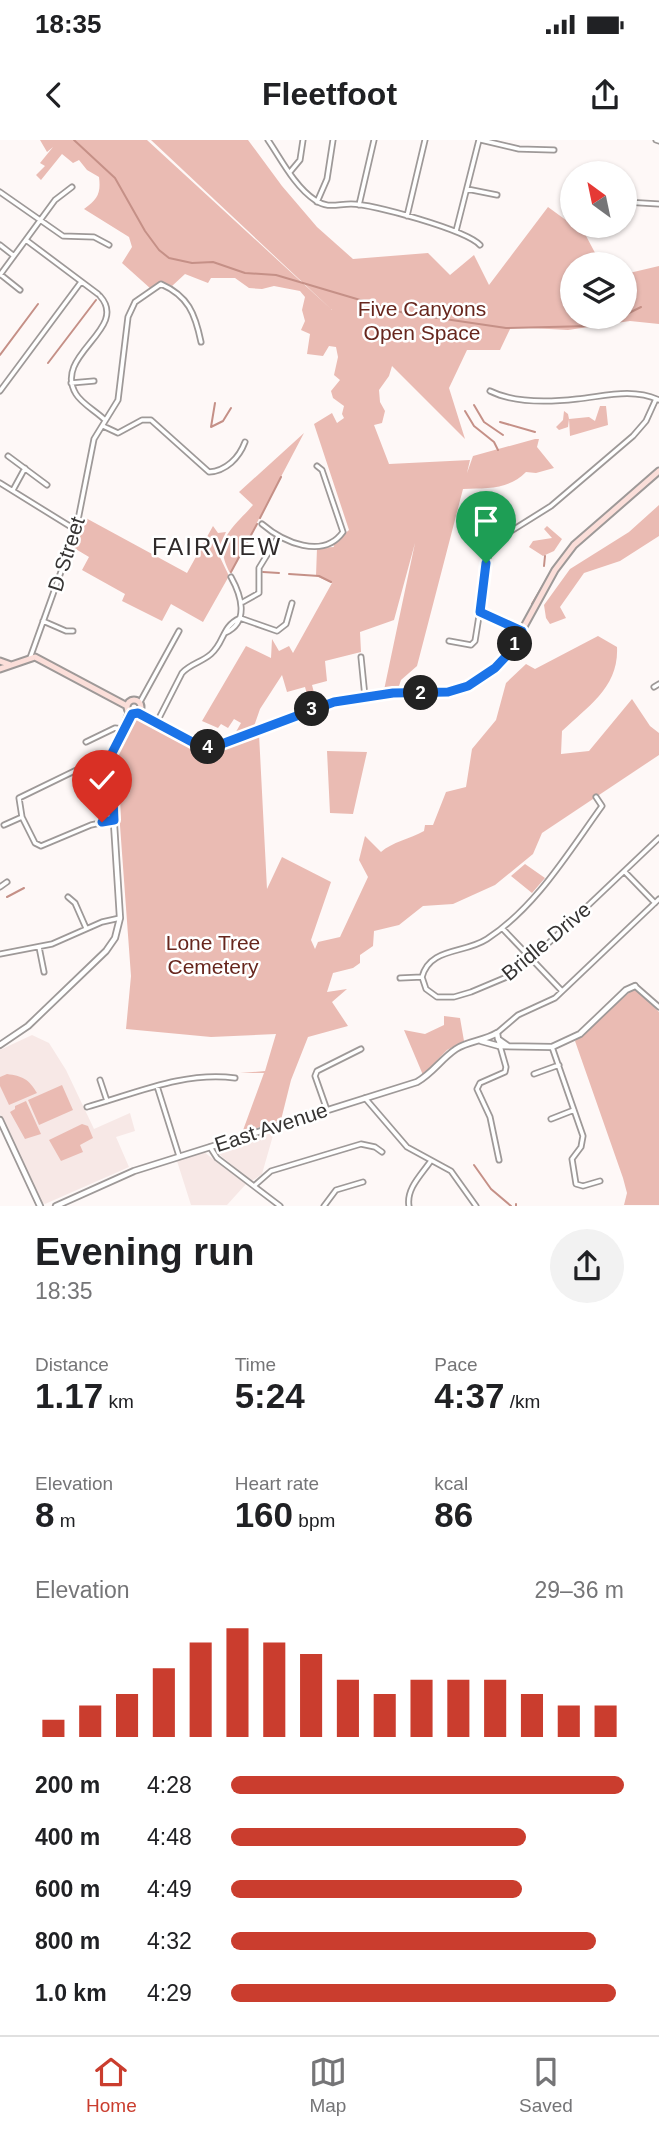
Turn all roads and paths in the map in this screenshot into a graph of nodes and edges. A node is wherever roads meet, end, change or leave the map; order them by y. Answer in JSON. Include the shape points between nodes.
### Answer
{"nodes":[{"id":1,"x":268,"y":140,"type":"edge"},
{"id":2,"x":303,"y":140,"type":"edge"},
{"id":3,"x":333,"y":140,"type":"edge"},
{"id":4,"x":374,"y":140,"type":"edge"},
{"id":5,"x":425,"y":140,"type":"edge"},
{"id":6,"x":480,"y":140,"type":"edge"},
{"id":7,"x":554,"y":150,"type":"dead end"},
{"id":8,"x":290,"y":172,"type":"junction"},
{"id":9,"x":72,"y":187,"type":"dead end"},
{"id":10,"x":467,"y":189,"type":"junction"},
{"id":11,"x":0,"y":192,"type":"edge"},
{"id":12,"x":497,"y":195,"type":"dead end"},
{"id":13,"x":317,"y":202,"type":"junction"},
{"id":14,"x":637,"y":203,"type":"edge"},
{"id":15,"x":659,"y":204,"type":"edge"},
{"id":16,"x":359,"y":205,"type":"junction"},
{"id":17,"x":407,"y":216,"type":"junction"},
{"id":18,"x":40,"y":222,"type":"junction"},
{"id":19,"x":456,"y":231,"type":"junction"},
{"id":20,"x":26,"y":240,"type":"junction"},
{"id":21,"x":109,"y":244,"type":"dead end"},
{"id":22,"x":480,"y":245,"type":"dead end"},
{"id":23,"x":0,"y":246,"type":"edge"},
{"id":24,"x":14,"y":256,"type":"junction"},
{"id":25,"x":0,"y":274,"type":"edge"},
{"id":26,"x":81,"y":282,"type":"junction"},
{"id":27,"x":20,"y":290,"type":"dead end"},
{"id":28,"x":201,"y":342,"type":"dead end"},
{"id":29,"x":94,"y":381,"type":"dead end"},
{"id":30,"x":72,"y":383,"type":"junction"},
{"id":31,"x":0,"y":391,"type":"edge"},
{"id":32,"x":490,"y":391,"type":"dead end"},
{"id":33,"x":658,"y":400,"type":"edge"},
{"id":34,"x":104,"y":420,"type":"junction"},
{"id":35,"x":103,"y":426,"type":"junction"},
{"id":36,"x":245,"y":442,"type":"dead end"},
{"id":37,"x":8,"y":456,"type":"dead end"},
{"id":38,"x":317,"y":467,"type":"dead end"},
{"id":39,"x":25,"y":468,"type":"junction"},
{"id":40,"x":659,"y":471,"type":"edge"},
{"id":41,"x":0,"y":483,"type":"edge"},
{"id":42,"x":47,"y":485,"type":"dead end"},
{"id":43,"x":13,"y":490,"type":"junction"},
{"id":44,"x":262,"y":524,"type":"dead end"},
{"id":45,"x":76,"y":530,"type":"junction"},
{"id":46,"x":278,"y":537,"type":"junction"},
{"id":47,"x":231,"y":577,"type":"dead end"},
{"id":48,"x":243,"y":601,"type":"junction"},
{"id":49,"x":292,"y":603,"type":"dead end"},
{"id":50,"x":480,"y":612,"type":"junction"},
{"id":51,"x":240,"y":618,"type":"junction"},
{"id":52,"x":43,"y":621,"type":"junction"},
{"id":53,"x":232,"y":622,"type":"junction"},
{"id":54,"x":236,"y":626,"type":"junction"},
{"id":55,"x":73,"y":631,"type":"dead end"},
{"id":56,"x":179,"y":631,"type":"dead end"},
{"id":57,"x":522,"y":631,"type":"junction"},
{"id":58,"x":223,"y":634,"type":"junction"},
{"id":59,"x":449,"y":641,"type":"dead end"},
{"id":60,"x":361,"y":657,"type":"dead end"},
{"id":61,"x":30,"y":658,"type":"junction"},
{"id":62,"x":0,"y":661,"type":"edge"},
{"id":63,"x":11,"y":665,"type":"junction"},
{"id":64,"x":0,"y":668,"type":"edge"},
{"id":65,"x":365,"y":697,"type":"junction"},
{"id":66,"x":134,"y":707,"type":"junction"},
{"id":67,"x":157,"y":722,"type":"junction"},
{"id":68,"x":123,"y":729,"type":"junction"},
{"id":69,"x":86,"y":742,"type":"dead end"},
{"id":70,"x":110,"y":761,"type":"junction"},
{"id":71,"x":596,"y":797,"type":"dead end"},
{"id":72,"x":22,"y":817,"type":"junction"},
{"id":73,"x":114,"y":820,"type":"junction"},
{"id":74,"x":4,"y":825,"type":"dead end"},
{"id":75,"x":659,"y":838,"type":"edge"},
{"id":76,"x":625,"y":872,"type":"junction"},
{"id":77,"x":7,"y":882,"type":"dead end"},
{"id":78,"x":0,"y":887,"type":"edge"},
{"id":79,"x":68,"y":897,"type":"dead end"},
{"id":80,"x":659,"y":899,"type":"edge"},
{"id":81,"x":655,"y":903,"type":"junction"},
{"id":82,"x":120,"y":918,"type":"junction"},
{"id":83,"x":86,"y":928,"type":"junction"},
{"id":84,"x":502,"y":928,"type":"junction"},
{"id":85,"x":39,"y":947,"type":"junction"},
{"id":86,"x":0,"y":954,"type":"edge"},
{"id":87,"x":531,"y":959,"type":"junction"},
{"id":88,"x":44,"y":972,"type":"dead end"},
{"id":89,"x":422,"y":977,"type":"junction"},
{"id":90,"x":400,"y":978,"type":"dead end"},
{"id":91,"x":635,"y":986,"type":"joint"},
{"id":92,"x":562,"y":991,"type":"junction"},
{"id":93,"x":659,"y":1007,"type":"edge"},
{"id":94,"x":498,"y":1039,"type":"junction"},
{"id":95,"x":480,"y":1040,"type":"junction"},
{"id":96,"x":0,"y":1045,"type":"edge"},
{"id":97,"x":552,"y":1048,"type":"junction"},
{"id":98,"x":360,"y":1049,"type":"dead end"},
{"id":99,"x":559,"y":1065,"type":"junction"},
{"id":100,"x":534,"y":1074,"type":"dead end"},
{"id":101,"x":235,"y":1078,"type":"dead end"},
{"id":102,"x":100,"y":1080,"type":"dead end"},
{"id":103,"x":157,"y":1086,"type":"junction"},
{"id":104,"x":365,"y":1098,"type":"junction"},
{"id":105,"x":107,"y":1101,"type":"junction"},
{"id":106,"x":87,"y":1107,"type":"dead end"},
{"id":107,"x":327,"y":1110,"type":"junction"},
{"id":108,"x":574,"y":1110,"type":"junction"},
{"id":109,"x":551,"y":1119,"type":"dead end"},
{"id":110,"x":0,"y":1120,"type":"edge"},
{"id":111,"x":211,"y":1147,"type":"junction"},
{"id":112,"x":382,"y":1152,"type":"dead end"},
{"id":113,"x":179,"y":1156,"type":"junction"},
{"id":114,"x":499,"y":1160,"type":"dead end"},
{"id":115,"x":430,"y":1162,"type":"junction"},
{"id":116,"x":600,"y":1181,"type":"dead end"},
{"id":117,"x":363,"y":1182,"type":"dead end"},
{"id":118,"x":254,"y":1186,"type":"junction"},
{"id":119,"x":40,"y":1206,"type":"edge"},
{"id":120,"x":55,"y":1206,"type":"edge"},
{"id":121,"x":280,"y":1206,"type":"edge"},
{"id":122,"x":324,"y":1206,"type":"edge"},
{"id":123,"x":409,"y":1206,"type":"edge"},
{"id":124,"x":476,"y":1206,"type":"edge"}],
"edges":[{"from":1,"to":8,"type":"street"},
{"from":2,"to":8,"type":"street","via":[[300,160]]},
{"from":3,"to":13,"type":"street","via":[[327,179]]},
{"from":4,"to":16,"type":"street"},
{"from":5,"to":17,"type":"street"},
{"from":6,"to":7,"type":"street","via":[[519,149]]},
{"from":6,"to":10,"type":"street"},
{"from":8,"to":13,"type":"street"},
{"from":9,"to":18,"type":"street","via":[[55,200]]},
{"from":10,"to":12,"type":"street"},
{"from":10,"to":19,"type":"street"},
{"from":11,"to":18,"type":"street"},
{"from":13,"to":16,"type":"street"},
{"from":14,"to":15,"type":"street"},
{"from":16,"to":17,"type":"street"},
{"from":17,"to":19,"type":"street"},
{"from":18,"to":20,"type":"street"},
{"from":18,"to":21,"type":"street","via":[[63,236],[94,237]]},
{"from":19,"to":22,"type":"street"},
{"from":20,"to":24,"type":"street"},
{"from":20,"to":26,"type":"street"},
{"from":23,"to":24,"type":"street"},
{"from":24,"to":25,"type":"street"},
{"from":25,"to":27,"type":"street"},
{"from":26,"to":30,"type":"street","via":[[107,305],[106,320],[74,366]]},
{"from":26,"to":31,"type":"street"},
{"from":28,"to":34,"type":"street","via":[[180,292],[161,284],[135,302],[121,360],[120,395]]},
{"from":29,"to":30,"type":"street"},
{"from":30,"to":34,"type":"street","via":[[79,398]]},
{"from":32,"to":33,"type":"street","via":[[549,400],[629,393]]},
{"from":33,"to":50,"type":"street","via":[[633,436],[551,506],[490,547]]},
{"from":34,"to":35,"type":"street","name":"D Street"},
{"from":35,"to":36,"type":"street","via":[[118,433],[150,420],[209,471],[227,466]]},
{"from":35,"to":45,"type":"street","name":"D Street","via":[[94,439]]},
{"from":37,"to":39,"type":"street"},
{"from":38,"to":46,"type":"street","via":[[344,532],[319,547]]},
{"from":39,"to":42,"type":"street"},
{"from":39,"to":43,"type":"street"},
{"from":40,"to":57,"type":"main road","via":[[574,545]]},
{"from":41,"to":43,"type":"street"},
{"from":43,"to":45,"type":"street"},
{"from":44,"to":46,"type":"street"},
{"from":45,"to":52,"type":"street","name":"D Street"},
{"from":46,"to":48,"type":"street","via":[[259,568],[259,593]]},
{"from":47,"to":48,"type":"street"},
{"from":48,"to":51,"type":"street"},
{"from":49,"to":51,"type":"street","via":[[286,624],[277,631]]},
{"from":50,"to":57,"type":"street"},
{"from":50,"to":59,"type":"street","via":[[471,645]]},
{"from":51,"to":53,"type":"street"},
{"from":51,"to":54,"type":"street"},
{"from":52,"to":55,"type":"street"},
{"from":52,"to":61,"type":"street","name":"D Street"},
{"from":53,"to":54,"type":"street"},
{"from":53,"to":58,"type":"street"},
{"from":54,"to":58,"type":"street"},
{"from":56,"to":66,"type":"street"},
{"from":57,"to":65,"type":"main road","via":[[495,668],[468,686],[448,692]]},
{"from":58,"to":67,"type":"street","via":[[212,653],[182,673]]},
{"from":60,"to":65,"type":"street"},
{"from":61,"to":63,"type":"main road"},
{"from":61,"to":66,"type":"main road"},
{"from":62,"to":63,"type":"main road"},
{"from":63,"to":64,"type":"main road"},
{"from":65,"to":67,"type":"main road","via":[[314,708],[211,748]]},
{"from":66,"to":67,"type":"main road"},
{"from":66,"to":68,"type":"street"},
{"from":68,"to":69,"type":"street","via":[[115,728]]},
{"from":68,"to":70,"type":"street"},
{"from":70,"to":72,"type":"street","via":[[93,762],[19,798]]},
{"from":70,"to":73,"type":"street"},
{"from":71,"to":84,"type":"street","via":[[602,806],[545,884]]},
{"from":72,"to":73,"type":"street","via":[[41,846]]},
{"from":72,"to":74,"type":"street"},
{"from":73,"to":82,"type":"street"},
{"from":75,"to":76,"type":"street","name":"Bridle Drive"},
{"from":76,"to":81,"type":"street"},
{"from":76,"to":87,"type":"street","name":"Bridle Drive"},
{"from":77,"to":78,"type":"street"},
{"from":79,"to":83,"type":"street"},
{"from":80,"to":81,"type":"street"},
{"from":81,"to":92,"type":"street"},
{"from":82,"to":83,"type":"street"},
{"from":82,"to":96,"type":"street","via":[[106,951],[27,1026]]},
{"from":83,"to":85,"type":"street"},
{"from":84,"to":87,"type":"street"},
{"from":84,"to":89,"type":"street","via":[[469,948],[434,957],[425,965]]},
{"from":85,"to":86,"type":"street"},
{"from":85,"to":88,"type":"street"},
{"from":87,"to":89,"type":"street","name":"Bridle Drive","via":[[500,981],[454,997],[438,998],[426,989]]},
{"from":87,"to":92,"type":"street"},
{"from":89,"to":90,"type":"street"},
{"from":91,"to":93,"type":"street"},
{"from":91,"to":97,"type":"street","via":[[580,1034]]},
{"from":92,"to":94,"type":"street","via":[[518,1015]]},
{"from":94,"to":95,"type":"street","name":"East Avenue"},
{"from":94,"to":95,"type":"street","name":"East Avenue"},
{"from":94,"to":97,"type":"street","name":"East Avenue","via":[[508,1046]]},
{"from":94,"to":114,"type":"street","via":[[505,1072],[480,1083],[477,1089],[490,1117]]},
{"from":95,"to":104,"type":"street","name":"East Avenue","via":[[455,1049],[417,1082]]},
{"from":97,"to":99,"type":"street"},
{"from":98,"to":107,"type":"street","via":[[317,1072]]},
{"from":99,"to":100,"type":"street"},
{"from":99,"to":108,"type":"street"},
{"from":101,"to":103,"type":"street","via":[[178,1080]]},
{"from":102,"to":105,"type":"street"},
{"from":103,"to":105,"type":"street"},
{"from":103,"to":113,"type":"street"},
{"from":104,"to":107,"type":"street","name":"East Avenue"},
{"from":104,"to":115,"type":"street","via":[[407,1147]]},
{"from":105,"to":106,"type":"street"},
{"from":107,"to":111,"type":"street","name":"East Avenue"},
{"from":108,"to":109,"type":"street"},
{"from":108,"to":116,"type":"street","via":[[583,1136],[572,1158],[576,1184]]},
{"from":110,"to":119,"type":"street"},
{"from":111,"to":113,"type":"street","name":"East Avenue"},
{"from":111,"to":118,"type":"street","via":[[217,1158]]},
{"from":112,"to":118,"type":"street","via":[[361,1144],[271,1171]]},
{"from":113,"to":120,"type":"street","name":"East Avenue"},
{"from":115,"to":123,"type":"street","via":[[412,1188]]},
{"from":115,"to":124,"type":"street","via":[[451,1171]]},
{"from":117,"to":122,"type":"street","via":[[336,1189]]},
{"from":118,"to":121,"type":"street"}]}
